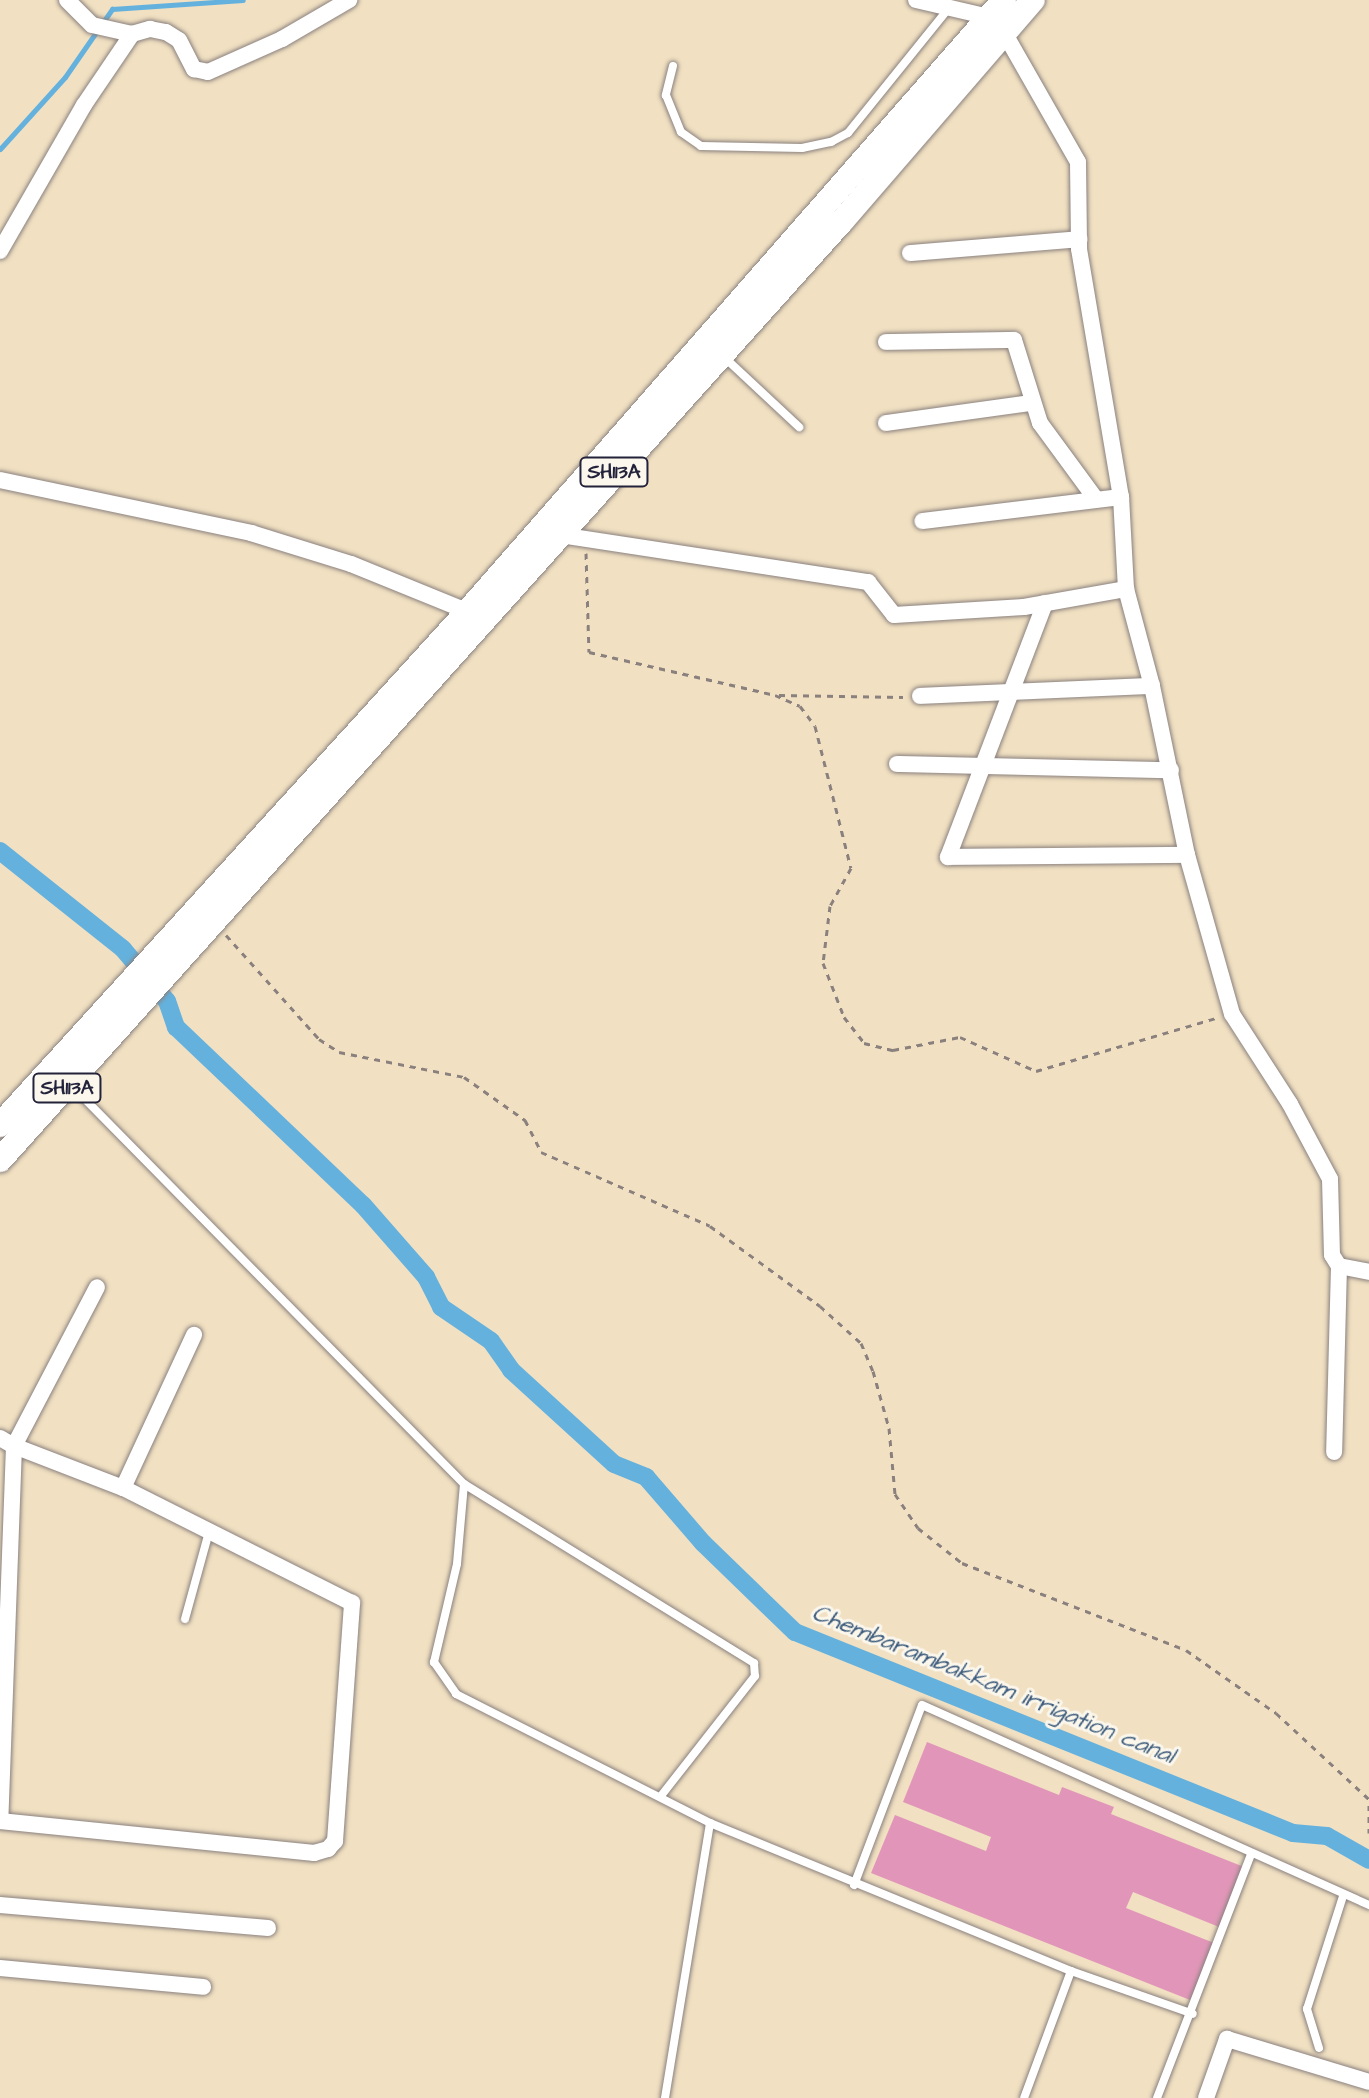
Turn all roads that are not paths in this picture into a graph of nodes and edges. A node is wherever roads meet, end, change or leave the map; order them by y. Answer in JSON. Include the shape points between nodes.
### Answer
{"nodes":[{"id":1,"x":67,"y":0,"type":"edge"},
{"id":2,"x":349,"y":0,"type":"edge"},
{"id":3,"x":916,"y":0,"type":"edge"},
{"id":4,"x":1033,"y":0,"type":"edge"},
{"id":5,"x":949,"y":8,"type":"junction"},
{"id":6,"x":999,"y":17,"type":"edge"},
{"id":7,"x":132,"y":34,"type":"junction"},
{"id":8,"x":673,"y":66,"type":"dead end"},
{"id":9,"x":1079,"y":239,"type":"junction"},
{"id":10,"x":0,"y":251,"type":"edge"},
{"id":11,"x":910,"y":253,"type":"dead end"},
{"id":12,"x":886,"y":342,"type":"dead end"},
{"id":13,"x":720,"y":354,"type":"junction"},
{"id":14,"x":1031,"y":403,"type":"junction"},
{"id":15,"x":886,"y":423,"type":"dead end"},
{"id":16,"x":799,"y":427,"type":"dead end"},
{"id":17,"x":0,"y":480,"type":"edge"},
{"id":18,"x":1121,"y":497,"type":"junction"},
{"id":19,"x":1095,"y":498,"type":"junction"},
{"id":20,"x":922,"y":521,"type":"dead end"},
{"id":21,"x":549,"y":531,"type":"junction"},
{"id":22,"x":1126,"y":589,"type":"junction"},
{"id":23,"x":1045,"y":603,"type":"junction"},
{"id":24,"x":476,"y":616,"type":"junction"},
{"id":25,"x":1152,"y":686,"type":"junction"},
{"id":26,"x":1011,"y":692,"type":"junction"},
{"id":27,"x":920,"y":696,"type":"road end"},
{"id":28,"x":897,"y":764,"type":"dead end"},
{"id":29,"x":984,"y":765,"type":"junction"},
{"id":30,"x":1171,"y":770,"type":"junction"},
{"id":31,"x":1187,"y":855,"type":"junction"},
{"id":32,"x":185,"y":937,"type":"junction"},
{"id":33,"x":122,"y":1005,"type":"junction"},
{"id":34,"x":52,"y":1067,"type":"junction"},
{"id":35,"x":70,"y":1084,"type":"junction"},
{"id":36,"x":0,"y":1125,"type":"edge"},
{"id":37,"x":0,"y":1160,"type":"edge"},
{"id":38,"x":1339,"y":1266,"type":"junction"},
{"id":39,"x":1369,"y":1272,"type":"edge"},
{"id":40,"x":97,"y":1287,"type":"dead end"},
{"id":41,"x":194,"y":1335,"type":"dead end"},
{"id":42,"x":7,"y":1442,"type":"edge"},
{"id":43,"x":1334,"y":1452,"type":"dead end"},
{"id":44,"x":464,"y":1484,"type":"junction"},
{"id":45,"x":123,"y":1488,"type":"junction"},
{"id":46,"x":209,"y":1532,"type":"junction"},
{"id":47,"x":185,"y":1619,"type":"dead end"},
{"id":48,"x":661,"y":1796,"type":"junction"},
{"id":49,"x":0,"y":1820,"type":"edge"},
{"id":50,"x":710,"y":1823,"type":"junction"},
{"id":51,"x":1251,"y":1854,"type":"junction"},
{"id":52,"x":854,"y":1885,"type":"junction"},
{"id":53,"x":1343,"y":1896,"type":"junction"},
{"id":54,"x":0,"y":1905,"type":"edge"},
{"id":55,"x":1369,"y":1905,"type":"edge"},
{"id":56,"x":268,"y":1928,"type":"dead end"},
{"id":57,"x":0,"y":1968,"type":"edge"},
{"id":58,"x":1071,"y":1971,"type":"junction"},
{"id":59,"x":203,"y":1987,"type":"dead end"},
{"id":60,"x":1193,"y":2014,"type":"junction"},
{"id":61,"x":1319,"y":2048,"type":"dead end"},
{"id":62,"x":1369,"y":2082,"type":"edge"},
{"id":63,"x":665,"y":2098,"type":"edge"},
{"id":64,"x":1024,"y":2098,"type":"edge"},
{"id":65,"x":1157,"y":2098,"type":"edge"},
{"id":66,"x":1206,"y":2098,"type":"edge"}],
"edges":[{"from":1,"to":7,"type":"street","via":[[100,27]]},
{"from":2,"to":7,"type":"street","via":[[282,39],[208,72],[194,69],[179,40],[166,32]]},
{"from":3,"to":5,"type":"street"},
{"from":4,"to":6,"type":"main road","number":"SH113A"},
{"from":5,"to":6,"type":"street"},
{"from":5,"to":8,"type":"lane","via":[[848,133],[831,142],[802,148],[701,146],[681,132],[666,95]]},
{"from":6,"to":9,"type":"street","via":[[1078,162]]},
{"from":6,"to":13,"type":"main road","number":"SH113A"},
{"from":6,"to":21,"type":"main road","number":"SH113A"},
{"from":7,"to":10,"type":"street","via":[[84,105]]},
{"from":9,"to":11,"type":"street"},
{"from":9,"to":18,"type":"street"},
{"from":12,"to":14,"type":"street","via":[[1014,340]]},
{"from":13,"to":16,"type":"lane"},
{"from":13,"to":21,"type":"main road","number":"SH113A"},
{"from":14,"to":15,"type":"street"},
{"from":14,"to":19,"type":"street"},
{"from":17,"to":24,"type":"street","via":[[251,533],[351,564]]},
{"from":18,"to":19,"type":"street"},
{"from":18,"to":22,"type":"street"},
{"from":19,"to":20,"type":"street"},
{"from":21,"to":23,"type":"street","via":[[586,542],[868,582],[894,615]]},
{"from":21,"to":24,"type":"main road","number":"SH113A"},
{"from":22,"to":23,"type":"street"},
{"from":22,"to":25,"type":"street"},
{"from":23,"to":26,"type":"street"},
{"from":24,"to":32,"type":"main road","number":"SH113A"},
{"from":24,"to":32,"type":"main road","number":"SH113A","via":[[213,920]]},
{"from":25,"to":26,"type":"street"},
{"from":25,"to":30,"type":"street"},
{"from":26,"to":27,"type":"street"},
{"from":26,"to":29,"type":"street"},
{"from":28,"to":29,"type":"street"},
{"from":29,"to":30,"type":"street"},
{"from":29,"to":31,"type":"street","via":[[948,857]]},
{"from":30,"to":31,"type":"street"},
{"from":31,"to":38,"type":"street","via":[[1232,1014],[1330,1179],[1332,1255]]},
{"from":32,"to":33,"type":"main road","number":"SH113A"},
{"from":33,"to":34,"type":"main road","number":"SH113A"},
{"from":33,"to":35,"type":"main road","number":"SH113A"},
{"from":34,"to":35,"type":"lane"},
{"from":34,"to":36,"type":"main road","number":"SH113A"},
{"from":35,"to":37,"type":"main road","number":"SH113A"},
{"from":35,"to":44,"type":"lane"},
{"from":38,"to":39,"type":"street"},
{"from":38,"to":43,"type":"street"},
{"from":40,"to":42,"type":"street"},
{"from":41,"to":45,"type":"street"},
{"from":42,"to":45,"type":"street"},
{"from":42,"to":49,"type":"street"},
{"from":44,"to":48,"type":"lane","via":[[457,1564],[434,1662],[443,1677],[456,1694],[483,1711]]},
{"from":44,"to":48,"type":"lane","via":[[754,1663],[755,1676]]},
{"from":45,"to":46,"type":"street"},
{"from":46,"to":47,"type":"lane"},
{"from":46,"to":49,"type":"street","via":[[352,1603],[335,1841],[314,1853]]},
{"from":48,"to":50,"type":"lane"},
{"from":50,"to":52,"type":"lane"},
{"from":50,"to":63,"type":"lane"},
{"from":51,"to":52,"type":"lane","via":[[922,1705]]},
{"from":51,"to":53,"type":"lane"},
{"from":51,"to":60,"type":"lane"},
{"from":52,"to":58,"type":"lane"},
{"from":53,"to":55,"type":"lane"},
{"from":53,"to":61,"type":"lane","via":[[1307,2009]]},
{"from":54,"to":56,"type":"street"},
{"from":57,"to":59,"type":"street"},
{"from":58,"to":60,"type":"lane"},
{"from":58,"to":64,"type":"lane"},
{"from":60,"to":65,"type":"lane"},
{"from":62,"to":66,"type":"street","via":[[1227,2039]]}]}
